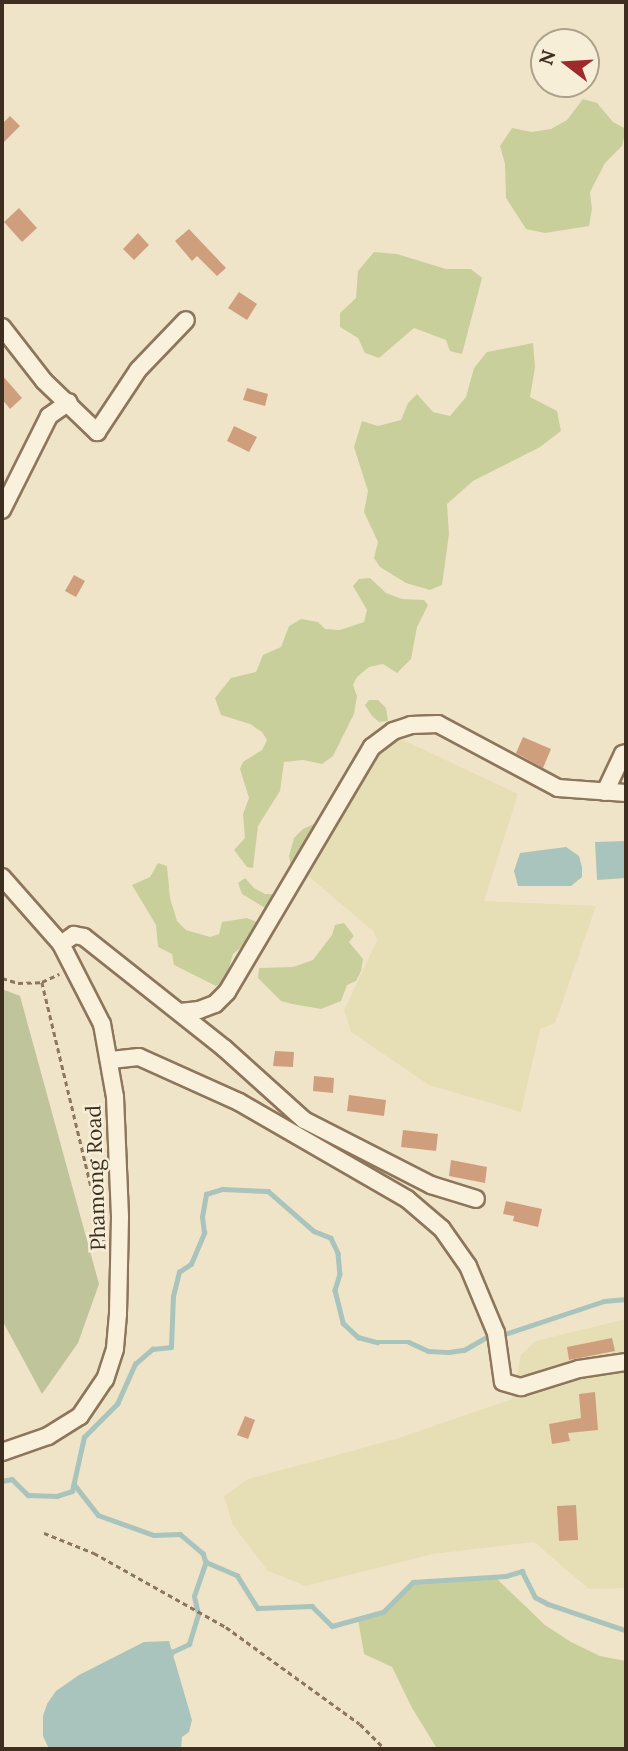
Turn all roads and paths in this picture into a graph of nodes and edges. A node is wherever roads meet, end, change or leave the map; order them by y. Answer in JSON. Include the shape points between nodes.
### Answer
{"nodes":[{"id":1,"x":186,"y":320,"type":"dead end"},
{"id":2,"x":2,"y":327,"type":"edge"},
{"id":3,"x":69,"y":402,"type":"junction"},
{"id":4,"x":2,"y":510,"type":"edge"},
{"id":5,"x":626,"y":753,"type":"edge"},
{"id":6,"x":605,"y":792,"type":"junction"},
{"id":7,"x":626,"y":793,"type":"edge"},
{"id":8,"x":2,"y":877,"type":"edge"},
{"id":9,"x":61,"y":943,"type":"junction"},
{"id":10,"x":75,"y":967,"type":"junction"},
{"id":11,"x":2,"y":978,"type":"edge"},
{"id":12,"x":42,"y":982,"type":"junction"},
{"id":13,"x":180,"y":1012,"type":"junction"},
{"id":14,"x":111,"y":1060,"type":"junction"},
{"id":15,"x":476,"y":1199,"type":"dead end"},
{"id":16,"x":106,"y":1249,"type":"dead end"},
{"id":17,"x":626,"y":1362,"type":"edge"},
{"id":18,"x":2,"y":1452,"type":"edge"},
{"id":19,"x":44,"y":1533,"type":"dead end"},
{"id":20,"x":385,"y":1749,"type":"edge"}],
"edges":[{"from":1,"to":3,"type":"street","via":[[138,370],[97,432]]},
{"from":2,"to":3,"type":"street","via":[[44,381]]},
{"from":3,"to":4,"type":"street","via":[[48,416]]},
{"from":5,"to":6,"type":"street"},
{"from":6,"to":7,"type":"street"},
{"from":6,"to":13,"type":"street","via":[[558,788],[438,724],[393,731],[372,747],[227,992],[215,1004]]},
{"from":8,"to":9,"type":"street","name":"Phamong Road"},
{"from":9,"to":10,"type":"street","name":"Phamong Road"},
{"from":9,"to":13,"type":"street","via":[[74,935],[84,937]]},
{"from":10,"to":12,"type":"path"},
{"from":10,"to":14,"type":"street","name":"Phamong Road","via":[[102,1024]]},
{"from":11,"to":12,"type":"path"},
{"from":12,"to":16,"type":"path"},
{"from":13,"to":15,"type":"street","via":[[304,1119],[431,1185]]},
{"from":14,"to":17,"type":"street","via":[[139,1057],[239,1102],[407,1199],[442,1229],[468,1266],[496,1333],[503,1382],[520,1387],[579,1369]]},
{"from":14,"to":18,"type":"street","name":"Phamong Road","via":[[120,1217],[115,1349],[105,1379],[80,1416],[48,1436]]},
{"from":19,"to":20,"type":"path","via":[[94,1553],[226,1627],[360,1724]]}]}
